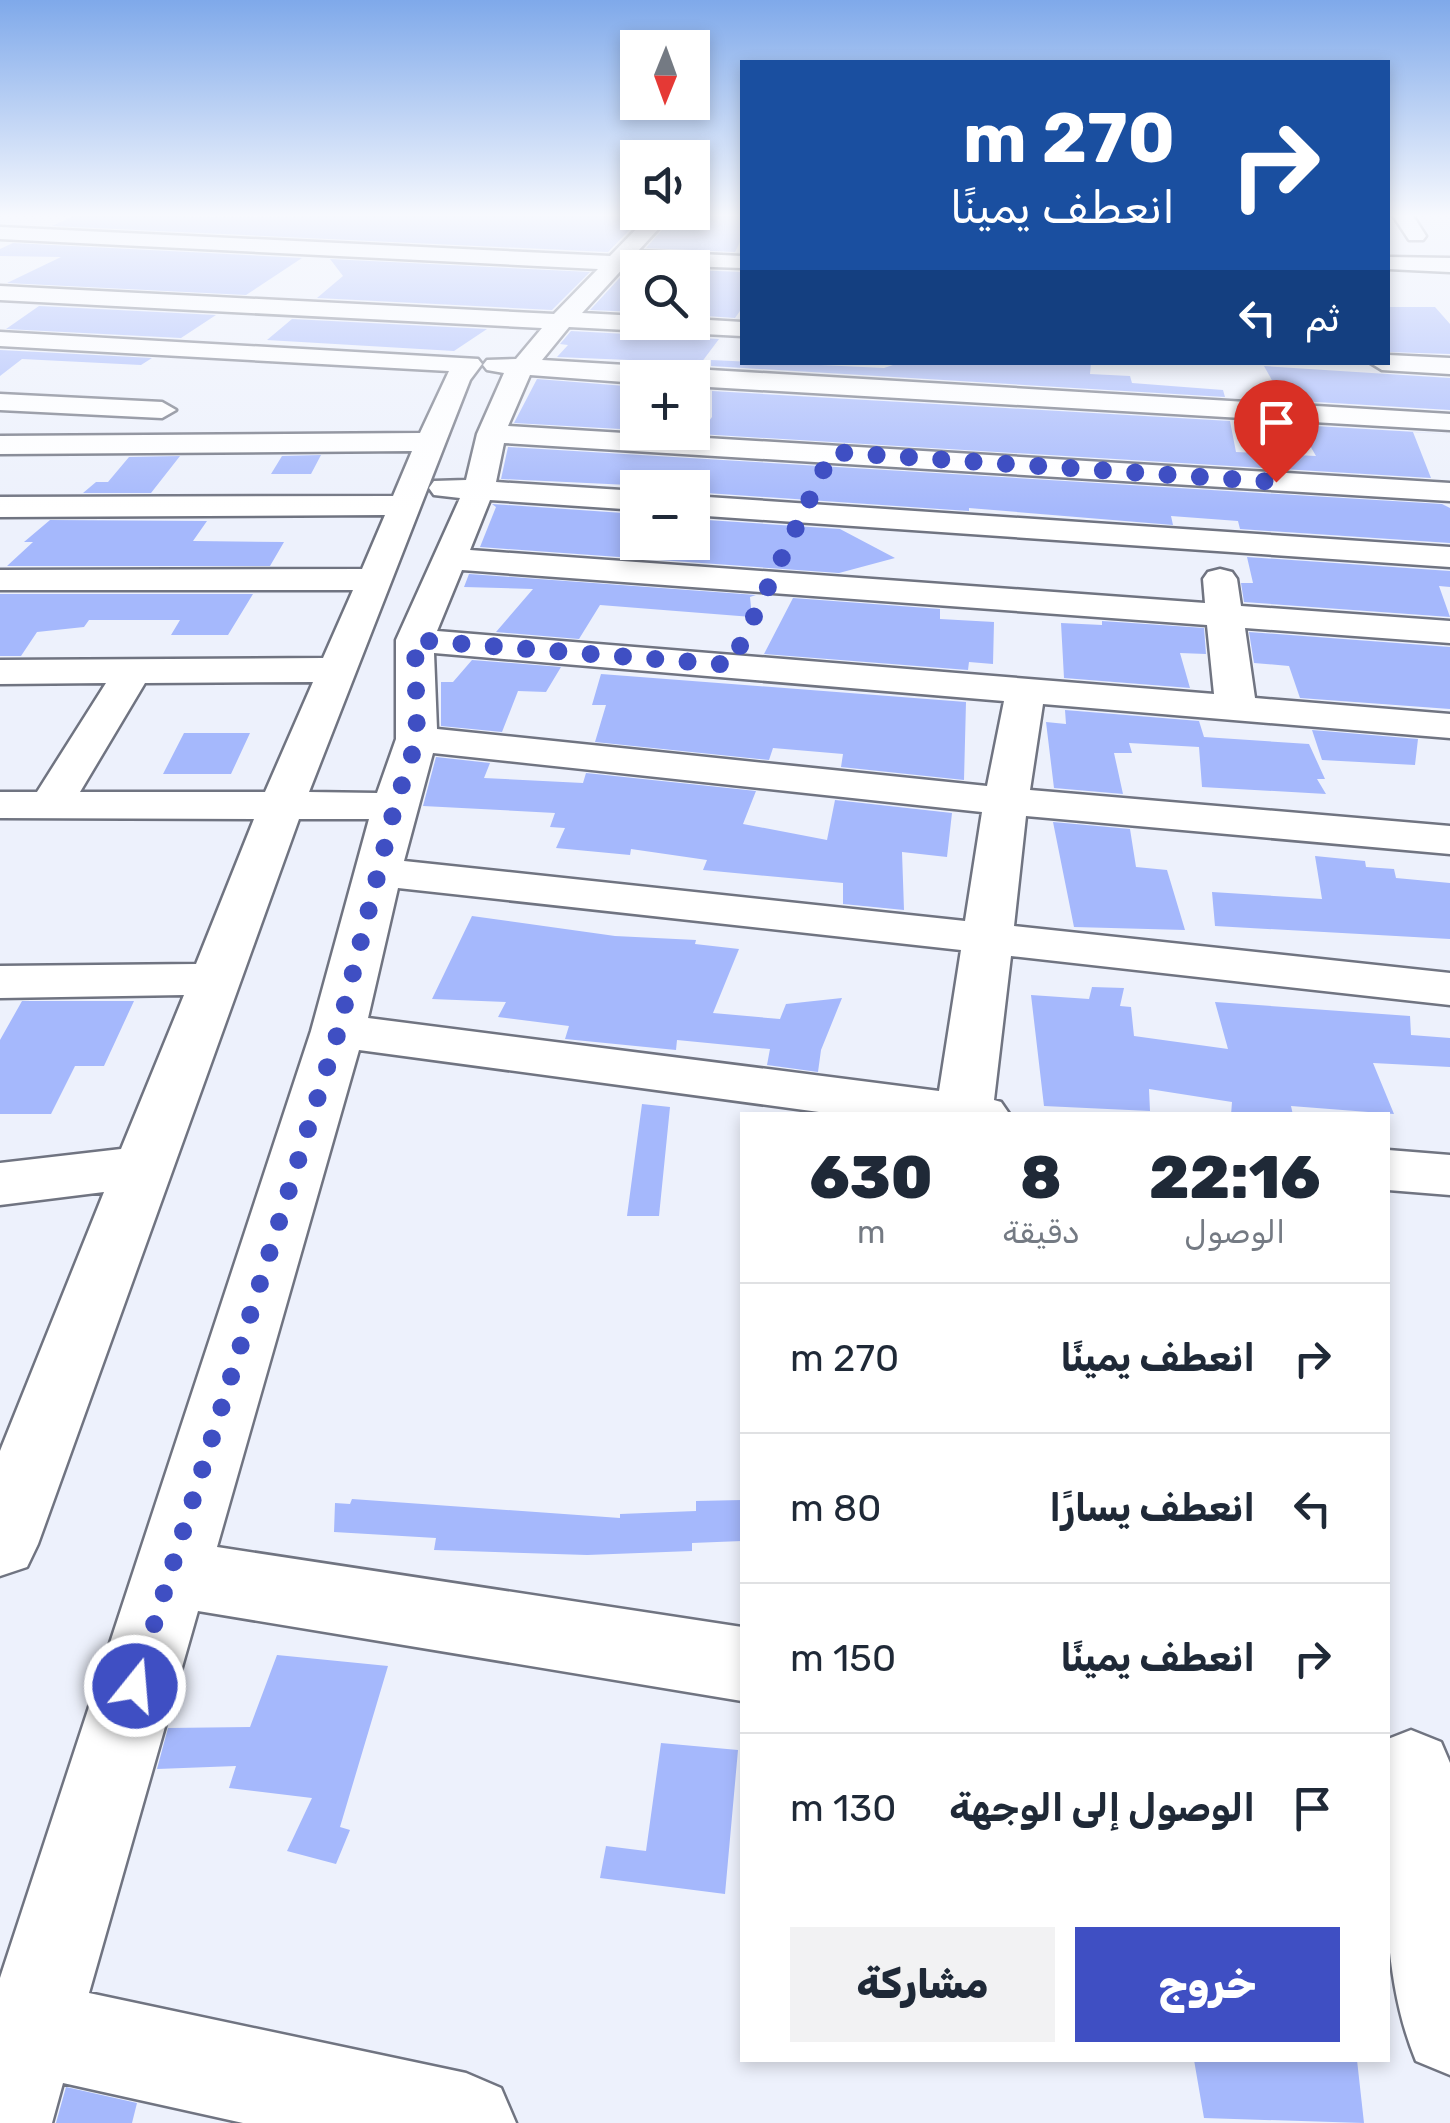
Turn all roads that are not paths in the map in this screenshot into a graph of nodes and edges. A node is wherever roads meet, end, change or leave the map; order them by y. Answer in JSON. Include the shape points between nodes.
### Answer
{"nodes":[{"id":1,"x":239,"y":313,"type":"edge"},
{"id":2,"x":303,"y":313,"type":"edge"},
{"id":3,"x":563,"y":313,"type":"edge"},
{"id":4,"x":740,"y":328,"type":"edge"},
{"id":5,"x":0,"y":338,"type":"edge"},
{"id":6,"x":59,"y":342,"type":"junction"},
{"id":7,"x":528,"y":343,"type":"junction"},
{"id":8,"x":186,"y":348,"type":"junction"},
{"id":9,"x":0,"y":349,"type":"edge"},
{"id":10,"x":1390,"y":362,"type":"edge"},
{"id":11,"x":620,"y":364,"type":"edge"},
{"id":12,"x":1450,"y":366,"type":"edge"},
{"id":13,"x":866,"y":375,"type":"edge"},
{"id":14,"x":710,"y":378,"type":"edge"},
{"id":15,"x":1203,"y":392,"type":"junction"},
{"id":16,"x":0,"y":402,"type":"edge"},
{"id":17,"x":1450,"y":422,"type":"edge"},
{"id":18,"x":94,"y":444,"type":"junction"},
{"id":19,"x":258,"y":444,"type":"junction"},
{"id":20,"x":0,"y":445,"type":"edge"},
{"id":21,"x":832,"y":452,"type":"junction"},
{"id":22,"x":467,"y":455,"type":"junction"},
{"id":23,"x":1206,"y":477,"type":"junction"},
{"id":24,"x":1450,"y":492,"type":"edge"},
{"id":25,"x":408,"y":495,"type":"junction"},
{"id":26,"x":620,"y":496,"type":"edge"},
{"id":27,"x":710,"y":506,"type":"edge"},
{"id":28,"x":16,"y":507,"type":"edge"},
{"id":29,"x":804,"y":513,"type":"junction"},
{"id":30,"x":0,"y":520,"type":"edge"},
{"id":31,"x":1215,"y":540,"type":"junction"},
{"id":32,"x":1450,"y":557,"type":"edge"},
{"id":33,"x":450,"y":559,"type":"junction"},
{"id":34,"x":0,"y":580,"type":"edge"},
{"id":35,"x":374,"y":580,"type":"junction"},
{"id":36,"x":772,"y":580,"type":"junction"},
{"id":37,"x":1225,"y":615,"type":"junction"},
{"id":38,"x":1450,"y":632,"type":"edge"},
{"id":39,"x":745,"y":637,"type":"junction"},
{"id":40,"x":415,"y":640,"type":"junction"},
{"id":41,"x":337,"y":670,"type":"junction"},
{"id":42,"x":133,"y":671,"type":"junction"},
{"id":43,"x":0,"y":672,"type":"edge"},
{"id":44,"x":1026,"y":690,"type":"junction"},
{"id":45,"x":1236,"y":708,"type":"junction"},
{"id":46,"x":1447,"y":734,"type":"edge"},
{"id":47,"x":417,"y":739,"type":"junction"},
{"id":48,"x":1006,"y":800,"type":"junction"},
{"id":49,"x":52,"y":804,"type":"junction"},
{"id":50,"x":283,"y":804,"type":"junction"},
{"id":51,"x":0,"y":805,"type":"edge"},
{"id":52,"x":395,"y":806,"type":"junction"},
{"id":53,"x":1450,"y":840,"type":"edge"},
{"id":54,"x":380,"y":872,"type":"junction"},
{"id":55,"x":986,"y":939,"type":"junction"},
{"id":56,"x":215,"y":979,"type":"junction"},
{"id":57,"x":0,"y":982,"type":"edge"},
{"id":58,"x":1450,"y":989,"type":"edge"},
{"id":59,"x":338,"y":1032,"type":"junction"},
{"id":60,"x":955,"y":1112,"type":"edge"},
{"id":61,"x":970,"y":1112,"type":"edge"},
{"id":62,"x":144,"y":1167,"type":"junction"},
{"id":63,"x":1390,"y":1170,"type":"edge"},
{"id":64,"x":1450,"y":1175,"type":"edge"},
{"id":65,"x":0,"y":1184,"type":"edge"},
{"id":66,"x":12,"y":1480,"type":"edge"},
{"id":67,"x":0,"y":1544,"type":"edge"},
{"id":68,"x":170,"y":1572,"type":"junction"},
{"id":69,"x":740,"y":1664,"type":"edge"},
{"id":70,"x":1416,"y":1771,"type":"edge"},
{"id":71,"x":1450,"y":2027,"type":"edge"},
{"id":72,"x":31,"y":2028,"type":"junction"},
{"id":73,"x":2,"y":2123,"type":"edge"},
{"id":74,"x":466,"y":2123,"type":"edge"}],
"edges":[{"from":1,"to":8,"type":"street"},
{"from":2,"to":7,"type":"street"},
{"from":3,"to":7,"type":"street"},
{"from":4,"to":7,"type":"street"},
{"from":5,"to":6,"type":"street"},
{"from":6,"to":8,"type":"street"},
{"from":6,"to":9,"type":"street"},
{"from":7,"to":8,"type":"street"},
{"from":7,"to":11,"type":"street"},
{"from":7,"to":22,"type":"street"},
{"from":10,"to":12,"type":"street"},
{"from":13,"to":14,"type":"street"},
{"from":13,"to":15,"type":"street"},
{"from":13,"to":21,"type":"street"},
{"from":15,"to":17,"type":"street"},
{"from":15,"to":23,"type":"street"},
{"from":16,"to":19,"type":"street","via":[[194,414],[238,429]]},
{"from":18,"to":19,"type":"street"},
{"from":18,"to":20,"type":"street"},
{"from":18,"to":28,"type":"street"},
{"from":19,"to":22,"type":"street"},
{"from":21,"to":22,"type":"street"},
{"from":21,"to":23,"type":"street"},
{"from":21,"to":29,"type":"street"},
{"from":22,"to":25,"type":"street"},
{"from":22,"to":25,"type":"street"},
{"from":22,"to":26,"type":"street"},
{"from":22,"to":33,"type":"street"},
{"from":23,"to":24,"type":"street"},
{"from":23,"to":31,"type":"street"},
{"from":25,"to":28,"type":"street"},
{"from":25,"to":35,"type":"street"},
{"from":27,"to":29,"type":"street"},
{"from":28,"to":30,"type":"street"},
{"from":29,"to":31,"type":"street"},
{"from":29,"to":36,"type":"street"},
{"from":31,"to":32,"type":"street"},
{"from":31,"to":37,"type":"street"},
{"from":33,"to":36,"type":"street"},
{"from":33,"to":40,"type":"street"},
{"from":34,"to":35,"type":"street"},
{"from":35,"to":41,"type":"street"},
{"from":36,"to":37,"type":"street"},
{"from":36,"to":39,"type":"street"},
{"from":37,"to":38,"type":"street"},
{"from":37,"to":45,"type":"street"},
{"from":39,"to":40,"type":"street"},
{"from":39,"to":44,"type":"street"},
{"from":40,"to":47,"type":"street"},
{"from":41,"to":42,"type":"street"},
{"from":41,"to":50,"type":"street"},
{"from":42,"to":43,"type":"street"},
{"from":42,"to":49,"type":"street"},
{"from":44,"to":45,"type":"street"},
{"from":44,"to":48,"type":"street"},
{"from":45,"to":46,"type":"street"},
{"from":47,"to":48,"type":"street"},
{"from":47,"to":52,"type":"street"},
{"from":48,"to":53,"type":"street"},
{"from":48,"to":55,"type":"street"},
{"from":49,"to":50,"type":"street"},
{"from":49,"to":51,"type":"street"},
{"from":50,"to":52,"type":"street"},
{"from":50,"to":56,"type":"street"},
{"from":52,"to":54,"type":"street"},
{"from":54,"to":55,"type":"street"},
{"from":54,"to":59,"type":"street"},
{"from":55,"to":58,"type":"street"},
{"from":55,"to":61,"type":"street"},
{"from":56,"to":57,"type":"street"},
{"from":56,"to":62,"type":"street"},
{"from":59,"to":60,"type":"street"},
{"from":59,"to":68,"type":"street"},
{"from":62,"to":65,"type":"street"},
{"from":62,"to":66,"type":"street"},
{"from":63,"to":64,"type":"street"},
{"from":66,"to":67,"type":"street"},
{"from":68,"to":69,"type":"street"},
{"from":68,"to":72,"type":"street"},
{"from":70,"to":71,"type":"street"},
{"from":72,"to":73,"type":"street"},
{"from":72,"to":74,"type":"street"}]}
